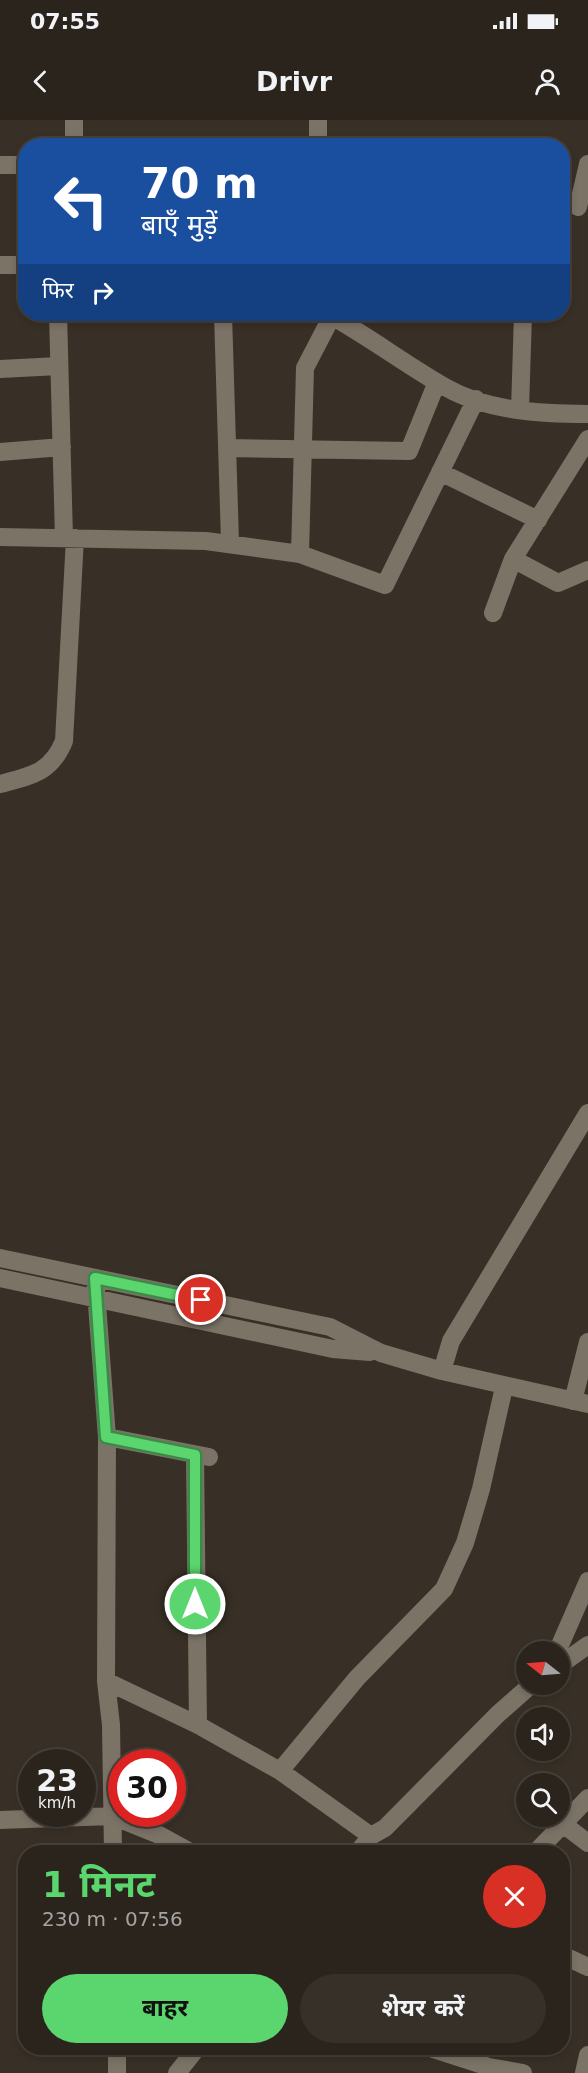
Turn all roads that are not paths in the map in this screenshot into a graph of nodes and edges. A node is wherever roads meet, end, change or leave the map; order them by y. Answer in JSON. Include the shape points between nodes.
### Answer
{"nodes":[{"id":1,"x":74,"y":120,"type":"edge"},
{"id":2,"x":318,"y":120,"type":"edge"},
{"id":3,"x":74,"y":138,"type":"edge"},
{"id":4,"x":318,"y":138,"type":"edge"},
{"id":5,"x":588,"y":164,"type":"edge"},
{"id":6,"x":0,"y":165,"type":"edge"},
{"id":7,"x":18,"y":165,"type":"edge"},
{"id":8,"x":576,"y":208,"type":"edge"},
{"id":9,"x":0,"y":265,"type":"edge"},
{"id":10,"x":18,"y":265,"type":"edge"},
{"id":11,"x":58,"y":321,"type":"edge"},
{"id":12,"x":223,"y":321,"type":"edge"},
{"id":13,"x":327,"y":321,"type":"edge"},
{"id":14,"x":340,"y":321,"type":"edge"},
{"id":15,"x":523,"y":321,"type":"edge"},
{"id":16,"x":59,"y":366,"type":"junction"},
{"id":17,"x":0,"y":369,"type":"edge"},
{"id":18,"x":438,"y":382,"type":"junction"},
{"id":19,"x":476,"y":399,"type":"junction"},
{"id":20,"x":520,"y":410,"type":"junction"},
{"id":21,"x":588,"y":414,"type":"edge"},
{"id":22,"x":588,"y":439,"type":"edge"},
{"id":23,"x":62,"y":447,"type":"junction"},
{"id":24,"x":227,"y":448,"type":"junction"},
{"id":25,"x":304,"y":449,"type":"junction"},
{"id":26,"x":0,"y":452,"type":"edge"},
{"id":27,"x":440,"y":472,"type":"junction"},
{"id":28,"x":538,"y":520,"type":"junction"},
{"id":29,"x":0,"y":537,"type":"edge"},
{"id":30,"x":70,"y":538,"type":"junction"},
{"id":31,"x":230,"y":542,"type":"junction"},
{"id":32,"x":300,"y":554,"type":"junction"},
{"id":33,"x":513,"y":559,"type":"junction"},
{"id":34,"x":588,"y":570,"type":"edge"},
{"id":35,"x":493,"y":613,"type":"dead end"},
{"id":36,"x":0,"y":784,"type":"edge"},
{"id":37,"x":588,"y":1113,"type":"edge"},
{"id":38,"x":0,"y":1258,"type":"edge"},
{"id":39,"x":0,"y":1278,"type":"edge"},
{"id":40,"x":95,"y":1278,"type":"junction"},
{"id":41,"x":97,"y":1297,"type":"junction"},
{"id":42,"x":588,"y":1342,"type":"edge"},
{"id":43,"x":381,"y":1353,"type":"junction"},
{"id":44,"x":442,"y":1371,"type":"junction"},
{"id":45,"x":504,"y":1387,"type":"junction"},
{"id":46,"x":581,"y":1402,"type":"edge"},
{"id":47,"x":106,"y":1437,"type":"junction"},
{"id":48,"x":588,"y":1581,"type":"edge"},
{"id":49,"x":562,"y":1641,"type":"edge"},
{"id":50,"x":588,"y":1645,"type":"edge"},
{"id":51,"x":570,"y":1658,"type":"edge"},
{"id":52,"x":106,"y":1681,"type":"junction"},
{"id":53,"x":520,"y":1695,"type":"edge"},
{"id":54,"x":198,"y":1725,"type":"junction"},
{"id":55,"x":111,"y":1749,"type":"edge"},
{"id":56,"x":280,"y":1771,"type":"junction"},
{"id":57,"x":588,"y":1797,"type":"edge"},
{"id":58,"x":108,"y":1816,"type":"edge"},
{"id":59,"x":570,"y":1816,"type":"edge"},
{"id":60,"x":0,"y":1820,"type":"edge"},
{"id":61,"x":112,"y":1827,"type":"edge"},
{"id":62,"x":139,"y":1827,"type":"edge"},
{"id":63,"x":560,"y":1827,"type":"edge"},
{"id":64,"x":567,"y":1827,"type":"edge"},
{"id":65,"x":371,"y":1836,"type":"junction"},
{"id":66,"x":588,"y":1843,"type":"edge"},
{"id":67,"x":113,"y":1845,"type":"edge"},
{"id":68,"x":177,"y":1845,"type":"edge"},
{"id":69,"x":364,"y":1845,"type":"edge"},
{"id":70,"x":543,"y":1845,"type":"edge"},
{"id":71,"x":570,"y":1959,"type":"edge"},
{"id":72,"x":588,"y":1967,"type":"edge"},
{"id":73,"x":117,"y":2055,"type":"edge"},
{"id":74,"x":191,"y":2055,"type":"edge"},
{"id":75,"x":452,"y":2055,"type":"edge"},
{"id":76,"x":588,"y":2055,"type":"edge"},
{"id":77,"x":117,"y":2073,"type":"edge"},
{"id":78,"x":177,"y":2073,"type":"edge"},
{"id":79,"x":523,"y":2073,"type":"edge"},
{"id":80,"x":584,"y":2073,"type":"edge"}],
"edges":[{"from":1,"to":3,"type":"street"},
{"from":2,"to":4,"type":"street"},
{"from":5,"to":8,"type":"street"},
{"from":6,"to":7,"type":"street"},
{"from":9,"to":10,"type":"street"},
{"from":11,"to":16,"type":"street"},
{"from":12,"to":24,"type":"street"},
{"from":13,"to":25,"type":"street","via":[[305,368]]},
{"from":14,"to":18,"type":"street"},
{"from":15,"to":20,"type":"street"},
{"from":16,"to":17,"type":"street"},
{"from":16,"to":23,"type":"street"},
{"from":18,"to":19,"type":"street"},
{"from":18,"to":25,"type":"street","via":[[409,451]]},
{"from":19,"to":20,"type":"street"},
{"from":19,"to":27,"type":"street"},
{"from":20,"to":21,"type":"street"},
{"from":22,"to":28,"type":"street"},
{"from":23,"to":26,"type":"street"},
{"from":23,"to":30,"type":"street"},
{"from":24,"to":25,"type":"street"},
{"from":24,"to":31,"type":"street"},
{"from":25,"to":32,"type":"street"},
{"from":27,"to":28,"type":"street"},
{"from":27,"to":32,"type":"street","via":[[385,585]]},
{"from":28,"to":33,"type":"street"},
{"from":29,"to":30,"type":"street"},
{"from":30,"to":31,"type":"street"},
{"from":30,"to":36,"type":"street","via":[[64,741],[57,758],[42,771]]},
{"from":31,"to":32,"type":"street"},
{"from":33,"to":34,"type":"street","via":[[558,583]]},
{"from":33,"to":35,"type":"street"},
{"from":37,"to":44,"type":"street","via":[[451,1341]]},
{"from":38,"to":40,"type":"street"},
{"from":39,"to":41,"type":"street"},
{"from":40,"to":41,"type":"street"},
{"from":40,"to":43,"type":"street","via":[[330,1328]]},
{"from":41,"to":43,"type":"street","via":[[333,1349]]},
{"from":41,"to":47,"type":"street"},
{"from":42,"to":46,"type":"street"},
{"from":43,"to":44,"type":"street"},
{"from":44,"to":45,"type":"street"},
{"from":45,"to":46,"type":"street"},
{"from":45,"to":56,"type":"street","via":[[482,1489],[465,1543],[444,1588],[357,1678]]},
{"from":47,"to":52,"type":"street"},
{"from":47,"to":54,"type":"street","via":[[202,1456]]},
{"from":48,"to":49,"type":"street"},
{"from":50,"to":51,"type":"street"},
{"from":52,"to":54,"type":"street"},
{"from":52,"to":55,"type":"street"},
{"from":53,"to":65,"type":"street","via":[[385,1828]]},
{"from":54,"to":56,"type":"street"},
{"from":56,"to":65,"type":"street"},
{"from":57,"to":59,"type":"street"},
{"from":58,"to":60,"type":"street"},
{"from":61,"to":67,"type":"street"},
{"from":62,"to":68,"type":"street"},
{"from":63,"to":70,"type":"street"},
{"from":64,"to":66,"type":"street"},
{"from":65,"to":69,"type":"street"},
{"from":71,"to":72,"type":"street"},
{"from":73,"to":77,"type":"street"},
{"from":74,"to":78,"type":"street"},
{"from":75,"to":79,"type":"street"},
{"from":76,"to":80,"type":"street"}]}
